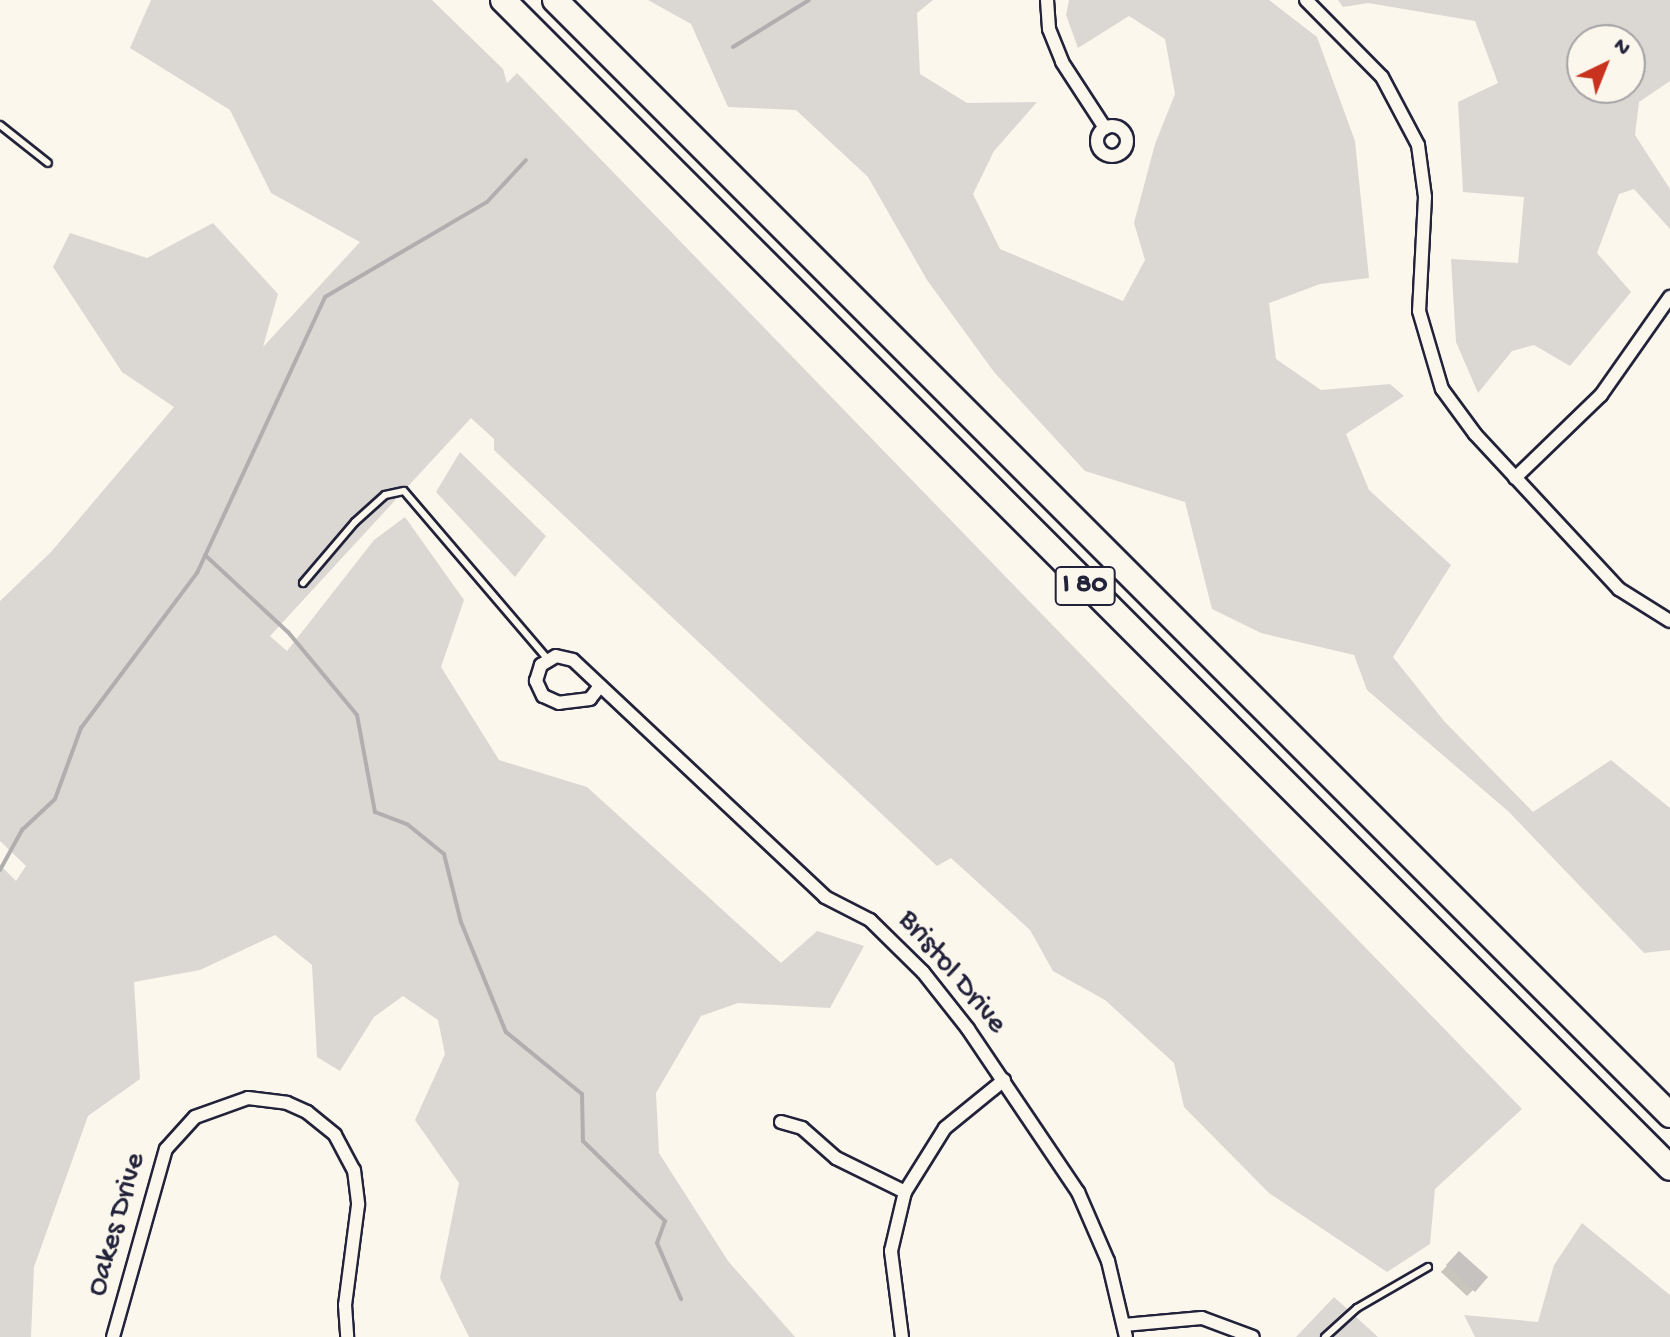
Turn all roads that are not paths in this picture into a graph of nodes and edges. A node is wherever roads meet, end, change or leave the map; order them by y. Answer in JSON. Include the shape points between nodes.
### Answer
{"nodes":[{"id":1,"x":503,"y":0,"type":"edge"},
{"id":2,"x":555,"y":0,"type":"edge"},
{"id":3,"x":1047,"y":0,"type":"edge"},
{"id":4,"x":1306,"y":0,"type":"edge"},
{"id":5,"x":0,"y":125,"type":"edge"},
{"id":6,"x":1105,"y":128,"type":"dead end"},
{"id":7,"x":48,"y":163,"type":"dead end"},
{"id":8,"x":1670,"y":297,"type":"edge"},
{"id":9,"x":1515,"y":478,"type":"junction"},
{"id":10,"x":303,"y":583,"type":"dead end"},
{"id":11,"x":1670,"y":621,"type":"edge"},
{"id":12,"x":549,"y":661,"type":"junction"},
{"id":13,"x":600,"y":686,"type":"junction"},
{"id":14,"x":1004,"y":1080,"type":"junction"},
{"id":15,"x":1670,"y":1115,"type":"edge"},
{"id":16,"x":781,"y":1122,"type":"dead end"},
{"id":17,"x":1670,"y":1168,"type":"edge"},
{"id":18,"x":905,"y":1192,"type":"junction"},
{"id":19,"x":1428,"y":1267,"type":"dead end"},
{"id":20,"x":1125,"y":1331,"type":"edge"},
{"id":21,"x":113,"y":1337,"type":"edge"},
{"id":22,"x":347,"y":1337,"type":"edge"},
{"id":23,"x":902,"y":1337,"type":"edge"},
{"id":24,"x":1253,"y":1337,"type":"edge"},
{"id":25,"x":1325,"y":1337,"type":"edge"}],
"edges":[{"from":1,"to":17,"type":"highway","number":"I 80"},
{"from":2,"to":15,"type":"highway","number":"I 80"},
{"from":3,"to":6,"type":"street","via":[[1049,29],[1062,62]]},
{"from":4,"to":9,"type":"street","via":[[1382,77],[1410,122],[1423,169],[1419,311],[1430,361],[1457,413]]},
{"from":5,"to":7,"type":"lane"},
{"from":8,"to":9,"type":"street","via":[[1601,395]]},
{"from":9,"to":11,"type":"street","via":[[1619,589]]},
{"from":10,"to":12,"type":"lane","via":[[355,522],[385,495],[404,491]]},
{"from":12,"to":13,"type":"street","name":"Bristol Drive","via":[[556,656],[573,660]]},
{"from":12,"to":13,"type":"street","via":[[541,665],[536,681],[543,696],[559,703],[590,699]]},
{"from":13,"to":14,"type":"street","name":"Bristol Drive","via":[[825,897],[890,936]]},
{"from":14,"to":18,"type":"street","via":[[945,1128]]},
{"from":14,"to":20,"type":"street","name":"Bristol Drive","via":[[1078,1192],[1108,1261]]},
{"from":16,"to":18,"type":"street","via":[[802,1128],[836,1158]]},
{"from":18,"to":23,"type":"street","via":[[891,1251]]},
{"from":19,"to":25,"type":"lane","via":[[1357,1308]]},
{"from":20,"to":24,"type":"street","via":[[1202,1318]]},
{"from":21,"to":22,"type":"street","name":"Oakes Drive","via":[[166,1149],[195,1117],[248,1098],[287,1103],[307,1112],[335,1135],[354,1170],[358,1205],[345,1305]]}]}
